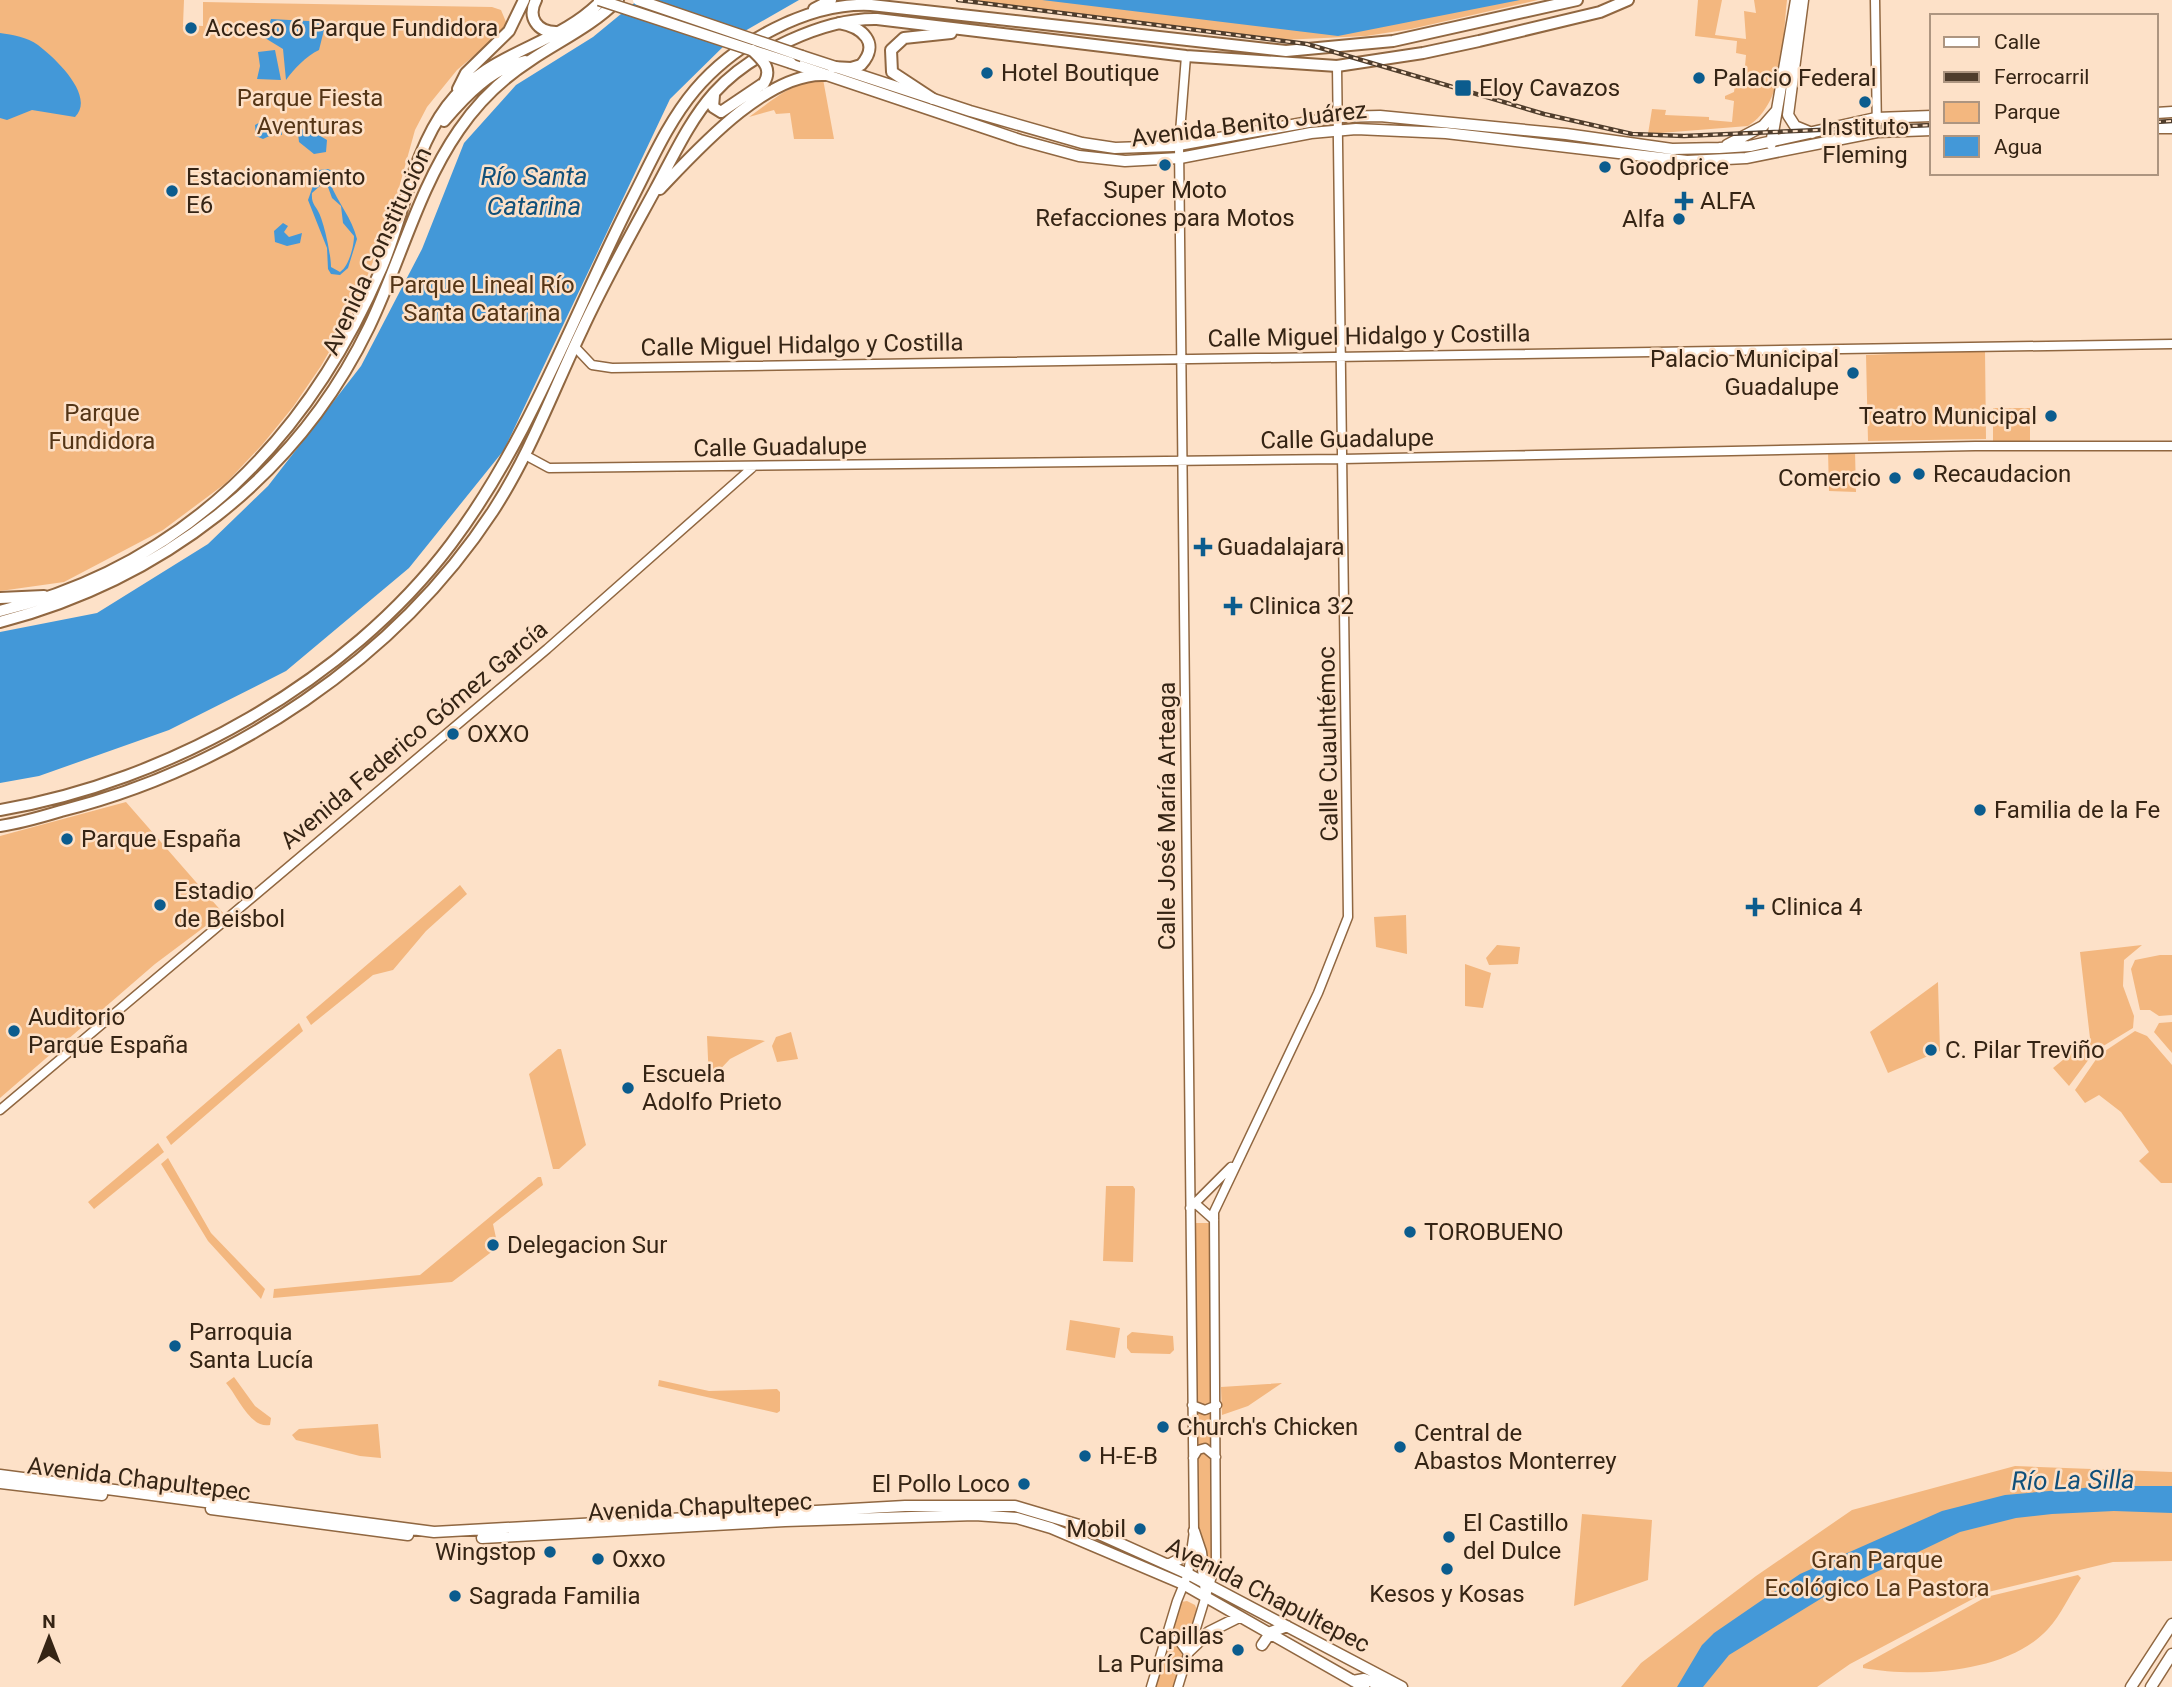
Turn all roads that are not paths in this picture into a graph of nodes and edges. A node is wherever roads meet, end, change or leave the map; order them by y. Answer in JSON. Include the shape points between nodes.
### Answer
{"nodes":[{"id":1,"x":524,"y":0,"type":"edge"},
{"id":2,"x":536,"y":0,"type":"edge"},
{"id":3,"x":601,"y":0,"type":"edge"},
{"id":4,"x":618,"y":0,"type":"edge"},
{"id":5,"x":638,"y":0,"type":"edge"},
{"id":6,"x":1577,"y":0,"type":"edge"},
{"id":7,"x":1628,"y":0,"type":"edge"},
{"id":8,"x":1796,"y":0,"type":"edge"},
{"id":9,"x":1803,"y":0,"type":"edge"},
{"id":10,"x":1875,"y":0,"type":"edge"},
{"id":11,"x":828,"y":1,"type":"edge"},
{"id":12,"x":807,"y":15,"type":"junction"},
{"id":13,"x":832,"y":23,"type":"junction"},
{"id":14,"x":971,"y":31,"type":"junction"},
{"id":15,"x":558,"y":32,"type":"junction"},
{"id":16,"x":752,"y":50,"type":"junction"},
{"id":17,"x":1286,"y":51,"type":"junction"},
{"id":18,"x":1186,"y":56,"type":"junction"},
{"id":19,"x":1212,"y":59,"type":"junction"},
{"id":20,"x":531,"y":60,"type":"junction"},
{"id":21,"x":1337,"y":66,"type":"junction"},
{"id":22,"x":829,"y":71,"type":"junction"},
{"id":23,"x":715,"y":92,"type":"junction"},
{"id":24,"x":456,"y":95,"type":"junction"},
{"id":25,"x":933,"y":99,"type":"junction"},
{"id":26,"x":1781,"y":100,"type":"junction"},
{"id":27,"x":970,"y":111,"type":"junction"},
{"id":28,"x":1930,"y":116,"type":"edge"},
{"id":29,"x":1337,"y":117,"type":"junction"},
{"id":30,"x":1876,"y":118,"type":"junction"},
{"id":31,"x":956,"y":121,"type":"junction"},
{"id":32,"x":1777,"y":121,"type":"junction"},
{"id":33,"x":1338,"y":130,"type":"junction"},
{"id":34,"x":1930,"y":130,"type":"edge"},
{"id":35,"x":1877,"y":132,"type":"junction"},
{"id":36,"x":1812,"y":133,"type":"junction"},
{"id":37,"x":1783,"y":139,"type":"junction"},
{"id":38,"x":1772,"y":142,"type":"junction"},
{"id":39,"x":1180,"y":145,"type":"junction"},
{"id":40,"x":1719,"y":148,"type":"junction"},
{"id":41,"x":1794,"y":149,"type":"junction"},
{"id":42,"x":1770,"y":154,"type":"junction"},
{"id":43,"x":1180,"y":158,"type":"junction"},
{"id":44,"x":418,"y":162,"type":"junction"},
{"id":45,"x":648,"y":201,"type":"junction"},
{"id":46,"x":2172,"y":344,"type":"edge"},
{"id":47,"x":575,"y":347,"type":"junction"},
{"id":48,"x":1341,"y":355,"type":"junction"},
{"id":49,"x":1183,"y":358,"type":"junction"},
{"id":50,"x":551,"y":401,"type":"junction"},
{"id":51,"x":519,"y":439,"type":"junction"},
{"id":52,"x":2172,"y":446,"type":"edge"},
{"id":53,"x":525,"y":455,"type":"junction"},
{"id":54,"x":1342,"y":459,"type":"junction"},
{"id":55,"x":1183,"y":460,"type":"junction"},
{"id":56,"x":753,"y":467,"type":"junction"},
{"id":57,"x":51,"y":596,"type":"junction"},
{"id":58,"x":0,"y":598,"type":"edge"},
{"id":59,"x":0,"y":611,"type":"edge"},
{"id":60,"x":0,"y":622,"type":"edge"},
{"id":61,"x":388,"y":633,"type":"junction"},
{"id":62,"x":345,"y":651,"type":"junction"},
{"id":63,"x":333,"y":662,"type":"junction"},
{"id":64,"x":287,"y":711,"type":"junction"},
{"id":65,"x":0,"y":810,"type":"edge"},
{"id":66,"x":0,"y":826,"type":"edge"},
{"id":67,"x":0,"y":1110,"type":"edge"},
{"id":68,"x":1238,"y":1160,"type":"junction"},
{"id":69,"x":1193,"y":1206,"type":"junction"},
{"id":70,"x":1214,"y":1220,"type":"junction"},
{"id":71,"x":1192,"y":1405,"type":"junction"},
{"id":72,"x":1217,"y":1405,"type":"junction"},
{"id":73,"x":1193,"y":1458,"type":"junction"},
{"id":74,"x":1217,"y":1458,"type":"junction"},
{"id":75,"x":0,"y":1475,"type":"edge"},
{"id":76,"x":0,"y":1483,"type":"edge"},
{"id":77,"x":968,"y":1504,"type":"junction"},
{"id":78,"x":975,"y":1515,"type":"junction"},
{"id":79,"x":938,"y":1517,"type":"junction"},
{"id":80,"x":1079,"y":1525,"type":"junction"},
{"id":81,"x":1051,"y":1528,"type":"junction"},
{"id":82,"x":1194,"y":1531,"type":"junction"},
{"id":83,"x":1193,"y":1552,"type":"junction"},
{"id":84,"x":1168,"y":1565,"type":"junction"},
{"id":85,"x":1186,"y":1579,"type":"junction"},
{"id":86,"x":1207,"y":1583,"type":"junction"},
{"id":87,"x":1207,"y":1597,"type":"junction"},
{"id":88,"x":1239,"y":1617,"type":"junction"},
{"id":89,"x":2172,"y":1624,"type":"edge"},
{"id":90,"x":1287,"y":1626,"type":"junction"},
{"id":91,"x":1269,"y":1634,"type":"junction"},
{"id":92,"x":1262,"y":1645,"type":"dead end"},
{"id":93,"x":1164,"y":1646,"type":"junction"},
{"id":94,"x":1189,"y":1652,"type":"junction"},
{"id":95,"x":2172,"y":1654,"type":"edge"},
{"id":96,"x":1353,"y":1681,"type":"junction"},
{"id":97,"x":1151,"y":1687,"type":"edge"},
{"id":98,"x":1178,"y":1687,"type":"edge"},
{"id":99,"x":1364,"y":1687,"type":"edge"},
{"id":100,"x":1386,"y":1687,"type":"edge"},
{"id":101,"x":1402,"y":1687,"type":"edge"},
{"id":102,"x":2132,"y":1687,"type":"edge"},
{"id":103,"x":2151,"y":1687,"type":"edge"}],
"edges":[{"from":1,"to":24,"type":"highway","via":[[509,31],[466,73]]},
{"from":2,"to":15,"type":"highway","via":[[535,24]]},
{"from":3,"to":15,"type":"highway","name":"Avenida Constitución"},
{"from":3,"to":16,"type":"main road","name":"Avenida Benito Juárez","bridge":true},
{"from":4,"to":20,"type":"highway","name":"Avenida Constitución","via":[[580,31]]},
{"from":5,"to":22,"type":"main road","name":"Avenida Benito Juárez","bridge":true,"via":[[802,56]]},
{"from":6,"to":17,"type":"highway","via":[[1393,41]]},
{"from":7,"to":21,"type":"highway","via":[[1600,12],[1423,54]]},
{"from":8,"to":26,"type":"main road"},
{"from":9,"to":36,"type":"main road","via":[[1788,115],[1795,126]]},
{"from":10,"to":30,"type":"street"},
{"from":11,"to":12,"type":"highway"},
{"from":12,"to":17,"type":"highway","via":[[871,5]]},
{"from":12,"to":51,"type":"highway","via":[[733,55],[705,79],[681,109],[610,243]]},
{"from":13,"to":14,"type":"highway","via":[[877,19]]},
{"from":13,"to":22,"type":"highway","via":[[860,30],[870,43],[861,65]]},
{"from":13,"to":23,"type":"highway","via":[[748,65]]},
{"from":14,"to":18,"type":"highway"},
{"from":14,"to":25,"type":"highway","via":[[904,38],[891,50],[892,72]]},
{"from":15,"to":24,"type":"highway","name":"Avenida Constitución","via":[[503,57]]},
{"from":16,"to":22,"type":"main road","name":"Avenida Benito Juárez","bridge":true},
{"from":16,"to":23,"type":"highway","bridge":true,"via":[[768,69],[764,83],[722,112],[713,107]]},
{"from":17,"to":19,"type":"highway"},
{"from":18,"to":19,"type":"highway"},
{"from":18,"to":39,"type":"street","name":"Calle José María Arteaga"},
{"from":19,"to":21,"type":"highway"},
{"from":20,"to":44,"type":"highway","via":[[510,65],[474,90],[442,123]]},
{"from":20,"to":60,"type":"highway","name":"Avenida Constitución","via":[[489,94],[452,141],[359,346],[325,402],[285,453],[223,512],[152,562],[75,599]]},
{"from":21,"to":29,"type":"street","name":"Calle Cuauhtémoc"},
{"from":22,"to":25,"type":"main road","name":"Avenida Benito Juárez"},
{"from":22,"to":31,"type":"main road","name":"Avenida Benito Juárez"},
{"from":22,"to":45,"type":"highway","via":[[783,85],[721,127]]},
{"from":23,"to":45,"type":"highway"},
{"from":24,"to":44,"type":"highway","name":"Avenida Constitución","via":[[432,129]]},
{"from":25,"to":27,"type":"main road","name":"Avenida Benito Juárez"},
{"from":26,"to":32,"type":"main road"},
{"from":26,"to":40,"type":"main road","via":[[1763,126]]},
{"from":27,"to":31,"type":"main road"},
{"from":27,"to":39,"type":"main road","name":"Avenida Benito Juárez","via":[[1082,143],[1115,148]]},
{"from":28,"to":30,"type":"main road","name":"Avenida Benito Juárez"},
{"from":29,"to":33,"type":"street","name":"Calle Cuauhtémoc"},
{"from":29,"to":39,"type":"main road","name":"Avenida Benito Juárez"},
{"from":29,"to":40,"type":"main road","name":"Avenida Benito Juárez","via":[[1411,118],[1672,149]]},
{"from":30,"to":35,"type":"street"},
{"from":30,"to":36,"type":"main road","name":"Avenida Benito Juárez"},
{"from":31,"to":43,"type":"main road","name":"Avenida Benito Juárez","via":[[1098,159]]},
{"from":32,"to":37,"type":"main road"},
{"from":32,"to":38,"type":"main road"},
{"from":33,"to":42,"type":"main road","name":"Avenida Benito Juárez","via":[[1420,130],[1671,160]]},
{"from":33,"to":43,"type":"main road","name":"Avenida Benito Juárez"},
{"from":33,"to":48,"type":"street","name":"Calle Cuauhtémoc"},
{"from":34,"to":35,"type":"main road","name":"Avenida Benito Juárez"},
{"from":35,"to":41,"type":"main road","name":"Avenida Benito Juárez"},
{"from":36,"to":37,"type":"main road","name":"Avenida Benito Juárez"},
{"from":37,"to":38,"type":"main road","name":"Avenida Benito Juárez"},
{"from":37,"to":41,"type":"main road"},
{"from":38,"to":40,"type":"main road","name":"Avenida Benito Juárez"},
{"from":38,"to":42,"type":"main road"},
{"from":39,"to":43,"type":"street","name":"Calle José María Arteaga"},
{"from":41,"to":42,"type":"main road","name":"Avenida Benito Juárez"},
{"from":43,"to":49,"type":"street","name":"Calle José María Arteaga"},
{"from":44,"to":57,"type":"highway","name":"Avenida Constitución","via":[[362,314],[314,396],[275,444],[230,490],[180,530],[127,563]]},
{"from":45,"to":47,"type":"highway"},
{"from":46,"to":48,"type":"street","name":"Calle Miguel Hidalgo y Costilla"},
{"from":47,"to":49,"type":"street","name":"Calle Miguel Hidalgo y Costilla","via":[[592,365],[605,368]]},
{"from":47,"to":50,"type":"highway"},
{"from":48,"to":49,"type":"street","name":"Calle Miguel Hidalgo y Costilla"},
{"from":48,"to":54,"type":"street","name":"Calle Cuauhtémoc"},
{"from":49,"to":55,"type":"street","name":"Calle José María Arteaga"},
{"from":50,"to":51,"type":"highway"},
{"from":50,"to":53,"type":"highway"},
{"from":51,"to":62,"type":"highway","via":[[438,561]]},
{"from":52,"to":54,"type":"street","name":"Calle Guadalupe","via":[[1882,447]]},
{"from":53,"to":56,"type":"street","name":"Calle Guadalupe","via":[[548,468]]},
{"from":53,"to":61,"type":"highway","via":[[454,562]]},
{"from":54,"to":55,"type":"street","name":"Calle Guadalupe"},
{"from":54,"to":68,"type":"street","name":"Calle Cuauhtémoc","via":[[1348,917],[1318,993]]},
{"from":55,"to":56,"type":"street","name":"Calle Guadalupe"},
{"from":55,"to":69,"type":"street","name":"Calle José María Arteaga"},
{"from":56,"to":67,"type":"street","name":"Avenida Federico Gómez García","via":[[547,649]]},
{"from":57,"to":58,"type":"highway"},
{"from":57,"to":59,"type":"highway","name":"Avenida Constitución"},
{"from":61,"to":62,"type":"highway"},
{"from":61,"to":64,"type":"highway"},
{"from":62,"to":63,"type":"highway"},
{"from":63,"to":64,"type":"highway"},
{"from":63,"to":65,"type":"highway","via":[[236,724],[153,767],[65,796]]},
{"from":64,"to":66,"type":"highway","via":[[172,775],[96,803]]},
{"from":68,"to":69,"type":"street"},
{"from":68,"to":70,"type":"street","name":"Calle Cuauhtémoc","via":[[1215,1208]]},
{"from":69,"to":70,"type":"street"},
{"from":69,"to":71,"type":"street","name":"Calle José María Arteaga"},
{"from":70,"to":72,"type":"street","name":"Calle Cuauhtémoc"},
{"from":71,"to":72,"type":"street","via":[[1205,1410]]},
{"from":71,"to":73,"type":"street","name":"Calle José María Arteaga"},
{"from":72,"to":74,"type":"street"},
{"from":73,"to":74,"type":"street","via":[[1205,1448]]},
{"from":73,"to":82,"type":"street","name":"Calle José María Arteaga"},
{"from":74,"to":86,"type":"street","via":[[1217,1553]]},
{"from":75,"to":77,"type":"main road","name":"Avenida Chapultepec","via":[[434,1532]]},
{"from":76,"to":79,"type":"main road","name":"Avenida Chapultepec","via":[[434,1538]]},
{"from":77,"to":78,"type":"main road"},
{"from":77,"to":79,"type":"main road"},
{"from":77,"to":80,"type":"main road","name":"Avenida Chapultepec","via":[[1022,1507]]},
{"from":78,"to":79,"type":"main road","name":"Avenida Chapultepec"},
{"from":78,"to":81,"type":"main road","name":"Avenida Chapultepec","via":[[1017,1518]]},
{"from":80,"to":81,"type":"main road","via":[[1075,1529]]},
{"from":80,"to":84,"type":"main road","name":"Avenida Chapultepec"},
{"from":81,"to":85,"type":"main road","name":"Avenida Chapultepec"},
{"from":82,"to":83,"type":"street","name":"Calle José María Arteaga"},
{"from":82,"to":86,"type":"main road"},
{"from":83,"to":84,"type":"main road"},
{"from":83,"to":85,"type":"street","name":"Calle José María Arteaga"},
{"from":84,"to":85,"type":"main road","name":"Avenida Chapultepec"},
{"from":85,"to":86,"type":"main road","name":"Avenida Chapultepec"},
{"from":85,"to":87,"type":"main road","name":"Avenida Chapultepec"},
{"from":85,"to":93,"type":"street","name":"Calle José María Arteaga"},
{"from":86,"to":87,"type":"main road"},
{"from":86,"to":90,"type":"main road","name":"Avenida Chapultepec"},
{"from":87,"to":88,"type":"main road","name":"Avenida Chapultepec"},
{"from":87,"to":94,"type":"street"},
{"from":88,"to":91,"type":"main road","name":"Avenida Chapultepec"},
{"from":88,"to":94,"type":"main road","via":[[1209,1632]]},
{"from":89,"to":102,"type":"main road"},
{"from":90,"to":91,"type":"main road"},
{"from":90,"to":101,"type":"main road","name":"Avenida Chapultepec"},
{"from":91,"to":92,"type":"main road"},
{"from":91,"to":96,"type":"main road","name":"Avenida Chapultepec"},
{"from":93,"to":94,"type":"street","via":[[1179,1641]]},
{"from":93,"to":97,"type":"street","name":"Calle José María Arteaga"},
{"from":94,"to":98,"type":"street"},
{"from":95,"to":103,"type":"main road"},
{"from":96,"to":99,"type":"main road","name":"Avenida Chapultepec"},
{"from":96,"to":100,"type":"main road","via":[[1364,1679]]}]}
